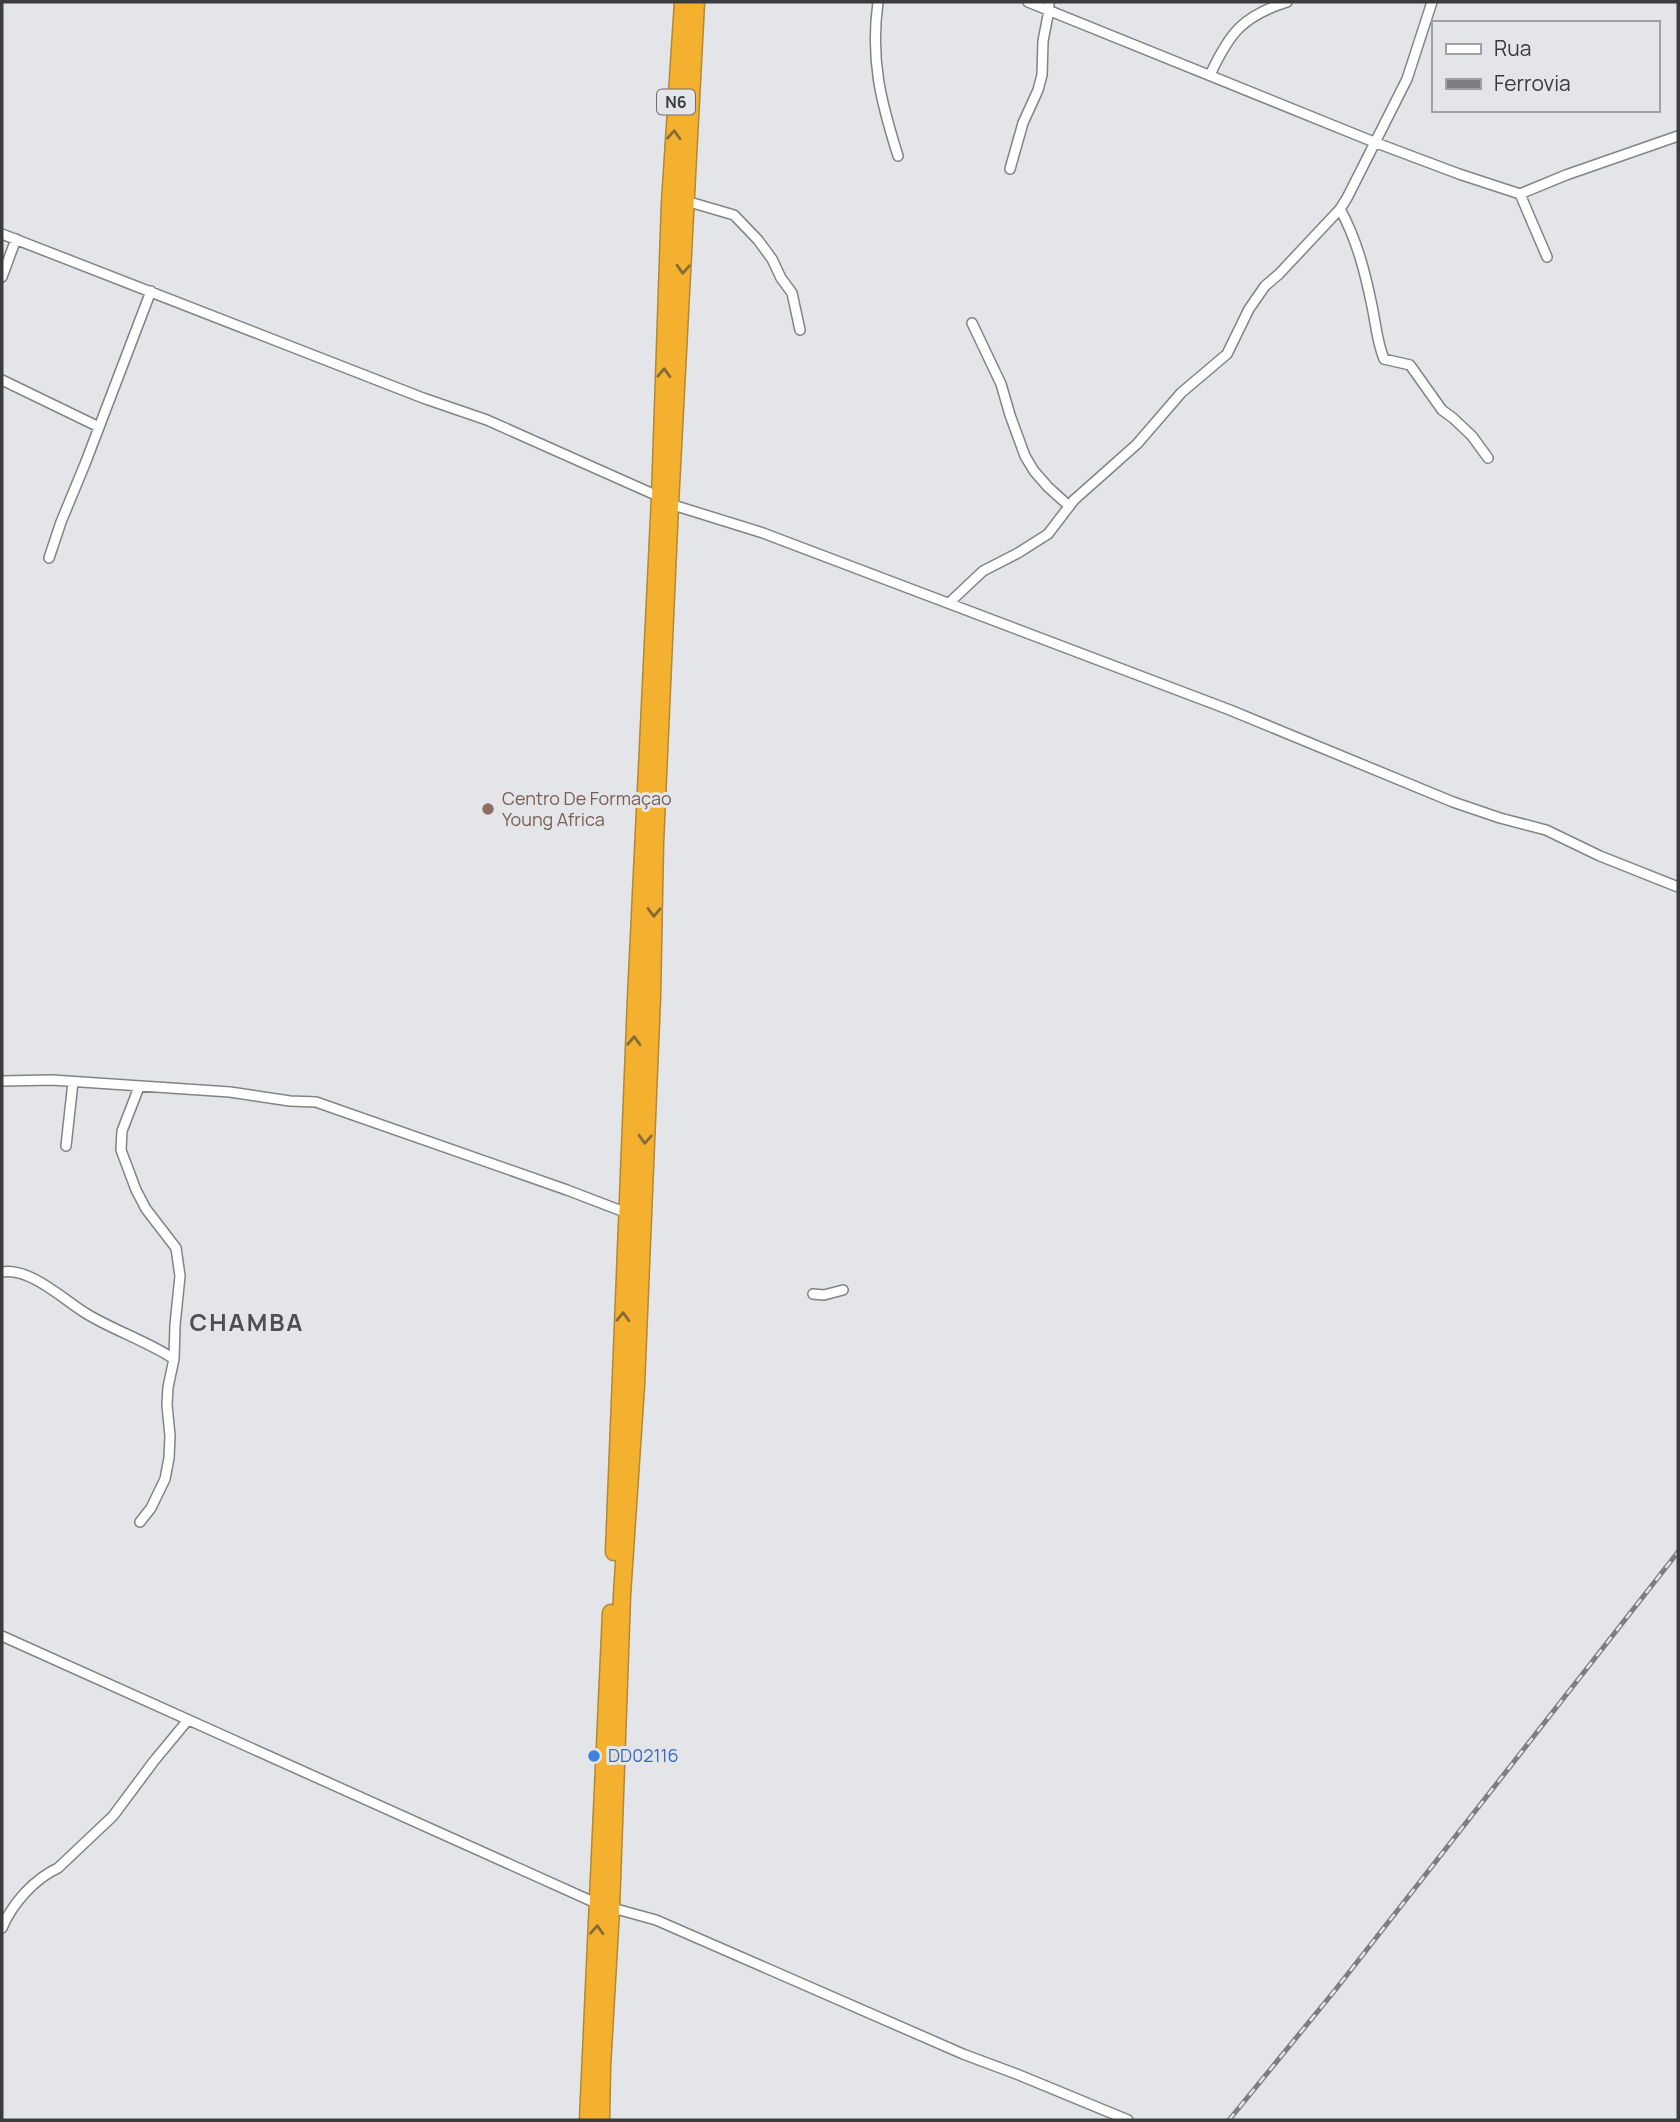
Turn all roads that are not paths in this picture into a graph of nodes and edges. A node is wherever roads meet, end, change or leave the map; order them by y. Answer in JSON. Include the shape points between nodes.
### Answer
{"nodes":[{"id":1,"x":682,"y":2,"type":"edge"},
{"id":2,"x":696,"y":2,"type":"edge"},
{"id":3,"x":878,"y":2,"type":"edge"},
{"id":4,"x":1028,"y":2,"type":"edge"},
{"id":5,"x":1287,"y":2,"type":"edge"},
{"id":6,"x":1433,"y":2,"type":"edge"},
{"id":7,"x":1049,"y":6,"type":"edge"},
{"id":8,"x":1210,"y":75,"type":"junction"},
{"id":9,"x":1678,"y":136,"type":"edge"},
{"id":10,"x":1374,"y":142,"type":"junction"},
{"id":11,"x":898,"y":156,"type":"dead end"},
{"id":12,"x":1010,"y":169,"type":"dead end"},
{"id":13,"x":1520,"y":194,"type":"junction"},
{"id":14,"x":686,"y":201,"type":"junction"},
{"id":15,"x":1340,"y":209,"type":"junction"},
{"id":16,"x":2,"y":234,"type":"edge"},
{"id":17,"x":16,"y":239,"type":"junction"},
{"id":18,"x":1547,"y":257,"type":"dead end"},
{"id":19,"x":2,"y":277,"type":"edge"},
{"id":20,"x":150,"y":291,"type":"junction"},
{"id":21,"x":972,"y":323,"type":"dead end"},
{"id":22,"x":800,"y":330,"type":"dead end"},
{"id":23,"x":2,"y":380,"type":"edge"},
{"id":24,"x":99,"y":426,"type":"junction"},
{"id":25,"x":1488,"y":458,"type":"dead end"},
{"id":26,"x":665,"y":501,"type":"junction"},
{"id":27,"x":1069,"y":506,"type":"junction"},
{"id":28,"x":49,"y":558,"type":"dead end"},
{"id":29,"x":949,"y":603,"type":"junction"},
{"id":30,"x":1678,"y":887,"type":"edge"},
{"id":31,"x":2,"y":1081,"type":"edge"},
{"id":32,"x":73,"y":1082,"type":"junction"},
{"id":33,"x":139,"y":1087,"type":"junction"},
{"id":34,"x":66,"y":1146,"type":"dead end"},
{"id":35,"x":627,"y":1213,"type":"junction"},
{"id":36,"x":2,"y":1272,"type":"edge"},
{"id":37,"x":843,"y":1290,"type":"dead end"},
{"id":38,"x":813,"y":1294,"type":"dead end"},
{"id":39,"x":174,"y":1359,"type":"junction"},
{"id":40,"x":141,"y":1522,"type":"dead end"},
{"id":41,"x":2,"y":1636,"type":"edge"},
{"id":42,"x":188,"y":1720,"type":"junction"},
{"id":43,"x":605,"y":1906,"type":"junction"},
{"id":44,"x":2,"y":1928,"type":"edge"},
{"id":45,"x":588,"y":2120,"type":"edge"},
{"id":46,"x":601,"y":2120,"type":"edge"},
{"id":47,"x":1128,"y":2120,"type":"edge"}],
"edges":[{"from":26,"to":1,"type":"highway","number":"N6","one_way":true,"via":[[670,203]]},
{"from":2,"to":14,"type":"highway","number":"N6"},
{"from":3,"to":11,"type":"street","via":[[876,69]]},
{"from":4,"to":7,"type":"street"},
{"from":5,"to":8,"type":"street","via":[[1242,24]]},
{"from":6,"to":10,"type":"street","via":[[1407,79]]},
{"from":7,"to":8,"type":"street"},
{"from":7,"to":12,"type":"street","via":[[1042,75]]},
{"from":8,"to":10,"type":"street"},
{"from":9,"to":13,"type":"street"},
{"from":10,"to":13,"type":"street"},
{"from":10,"to":15,"type":"street"},
{"from":13,"to":18,"type":"street"},
{"from":14,"to":22,"type":"street","via":[[734,215],[758,240],[792,293]]},
{"from":14,"to":26,"type":"highway","number":"N6","one_way":true},
{"from":15,"to":25,"type":"street","via":[[1358,246],[1384,359],[1410,365],[1442,410],[1472,436]]},
{"from":15,"to":27,"type":"street","via":[[1265,286],[1227,354],[1181,393],[1138,444]]},
{"from":16,"to":17,"type":"street"},
{"from":17,"to":19,"type":"street"},
{"from":17,"to":20,"type":"street"},
{"from":20,"to":24,"type":"street"},
{"from":20,"to":26,"type":"street","via":[[487,420]]},
{"from":21,"to":27,"type":"street","via":[[1001,384],[1025,456]]},
{"from":23,"to":24,"type":"street"},
{"from":24,"to":28,"type":"street"},
{"from":26,"to":29,"type":"street"},
{"from":35,"to":26,"type":"highway","number":"N6","one_way":true},
{"from":26,"to":43,"type":"highway","number":"N6","one_way":true,"via":[[636,1385]]},
{"from":27,"to":29,"type":"street","via":[[1048,534],[983,571]]},
{"from":29,"to":30,"type":"street","via":[[1230,710],[1453,802],[1546,830]]},
{"from":31,"to":32,"type":"street"},
{"from":32,"to":33,"type":"street"},
{"from":32,"to":34,"type":"street"},
{"from":33,"to":35,"type":"street","via":[[316,1102]]},
{"from":33,"to":39,"type":"street","via":[[122,1131],[121,1150],[141,1199],[176,1248],[180,1288]]},
{"from":43,"to":35,"type":"highway","number":"N6","one_way":true},
{"from":36,"to":39,"type":"street","via":[[13,1271],[54,1290],[87,1314]]},
{"from":37,"to":38,"type":"street"},
{"from":39,"to":40,"type":"street","via":[[168,1387],[170,1436],[165,1479]]},
{"from":41,"to":42,"type":"street"},
{"from":42,"to":43,"type":"street"},
{"from":42,"to":44,"type":"street","via":[[114,1816],[27,1891]]},
{"from":45,"to":43,"type":"highway","number":"N6","one_way":true},
{"from":43,"to":46,"type":"highway","number":"N6"},
{"from":43,"to":47,"type":"street","via":[[656,1920],[963,2054]]}]}
